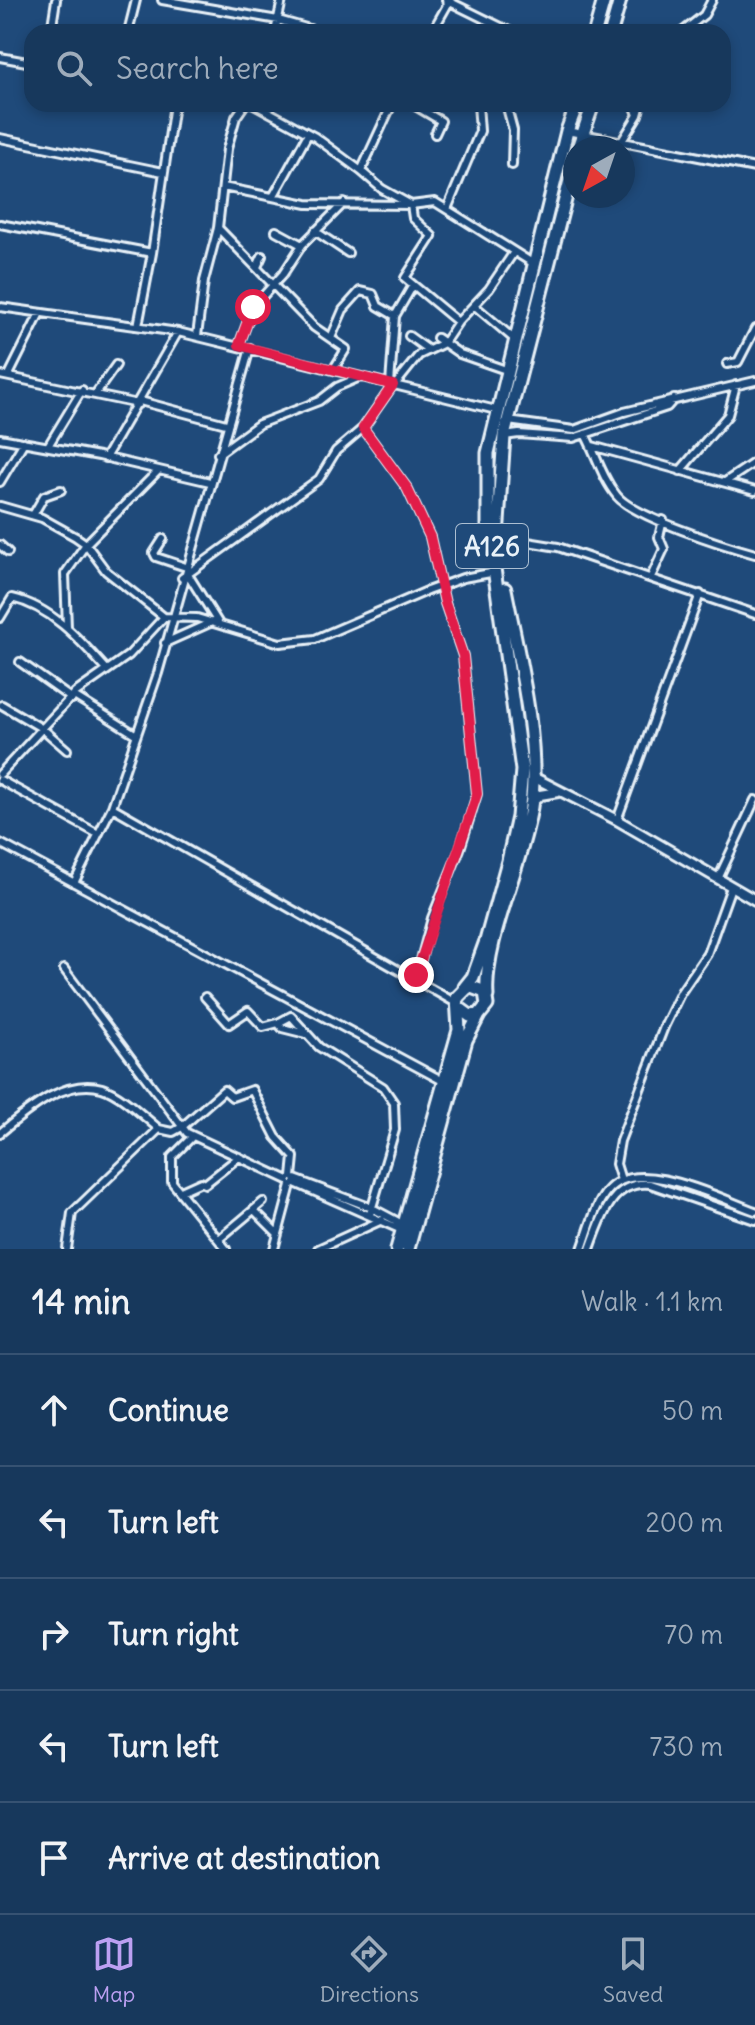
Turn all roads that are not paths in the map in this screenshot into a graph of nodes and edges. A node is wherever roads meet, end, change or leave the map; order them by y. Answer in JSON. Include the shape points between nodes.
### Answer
{"nodes":[{"id":1,"x":56,"y":0,"type":"edge"},
{"id":2,"x":136,"y":0,"type":"edge"},
{"id":3,"x":162,"y":0,"type":"edge"},
{"id":4,"x":282,"y":0,"type":"edge"},
{"id":5,"x":604,"y":0,"type":"edge"},
{"id":6,"x":620,"y":0,"type":"edge"},
{"id":7,"x":712,"y":0,"type":"edge"},
{"id":8,"x":448,"y":1,"type":"edge"},
{"id":9,"x":206,"y":3,"type":"edge"},
{"id":10,"x":278,"y":20,"type":"junction"},
{"id":11,"x":52,"y":24,"type":"edge"},
{"id":12,"x":130,"y":24,"type":"edge"},
{"id":13,"x":277,"y":24,"type":"edge"},
{"id":14,"x":292,"y":24,"type":"edge"},
{"id":15,"x":436,"y":24,"type":"edge"},
{"id":16,"x":490,"y":24,"type":"edge"},
{"id":17,"x":597,"y":24,"type":"edge"},
{"id":18,"x":613,"y":24,"type":"edge"},
{"id":19,"x":692,"y":24,"type":"edge"},
{"id":20,"x":0,"y":57,"type":"edge"},
{"id":21,"x":24,"y":62,"type":"edge"},
{"id":22,"x":173,"y":112,"type":"edge"},
{"id":23,"x":239,"y":112,"type":"edge"},
{"id":24,"x":268,"y":112,"type":"edge"},
{"id":25,"x":388,"y":112,"type":"edge"},
{"id":26,"x":426,"y":112,"type":"edge"},
{"id":27,"x":479,"y":112,"type":"edge"},
{"id":28,"x":508,"y":112,"type":"edge"},
{"id":29,"x":574,"y":112,"type":"edge"},
{"id":30,"x":590,"y":112,"type":"edge"},
{"id":31,"x":637,"y":112,"type":"edge"},
{"id":32,"x":639,"y":112,"type":"edge"},
{"id":33,"x":638,"y":115,"type":"junction"},
{"id":34,"x":567,"y":131,"type":"junction"},
{"id":35,"x":582,"y":133,"type":"junction"},
{"id":36,"x":308,"y":134,"type":"junction"},
{"id":37,"x":435,"y":134,"type":"dead end"},
{"id":38,"x":581,"y":136,"type":"edge"},
{"id":39,"x":597,"y":136,"type":"edge"},
{"id":40,"x":625,"y":136,"type":"edge"},
{"id":41,"x":0,"y":138,"type":"edge"},
{"id":42,"x":635,"y":144,"type":"edge"},
{"id":43,"x":512,"y":165,"type":"dead end"},
{"id":44,"x":755,"y":168,"type":"edge"},
{"id":45,"x":361,"y":171,"type":"junction"},
{"id":46,"x":163,"y":172,"type":"junction"},
{"id":47,"x":223,"y":187,"type":"junction"},
{"id":48,"x":273,"y":197,"type":"junction"},
{"id":49,"x":345,"y":202,"type":"junction"},
{"id":50,"x":411,"y":205,"type":"junction"},
{"id":51,"x":563,"y":208,"type":"edge"},
{"id":52,"x":447,"y":209,"type":"junction"},
{"id":53,"x":0,"y":224,"type":"edge"},
{"id":54,"x":218,"y":228,"type":"junction"},
{"id":55,"x":276,"y":231,"type":"dead end"},
{"id":56,"x":315,"y":231,"type":"junction"},
{"id":57,"x":302,"y":245,"type":"junction"},
{"id":58,"x":514,"y":252,"type":"junction"},
{"id":59,"x":152,"y":253,"type":"junction"},
{"id":60,"x":348,"y":253,"type":"dead end"},
{"id":61,"x":262,"y":256,"type":"dead end"},
{"id":62,"x":534,"y":264,"type":"junction"},
{"id":63,"x":257,"y":267,"type":"junction"},
{"id":64,"x":274,"y":284,"type":"junction"},
{"id":65,"x":412,"y":287,"type":"junction"},
{"id":66,"x":475,"y":306,"type":"junction"},
{"id":67,"x":0,"y":307,"type":"edge"},
{"id":68,"x":40,"y":313,"type":"junction"},
{"id":69,"x":395,"y":316,"type":"junction"},
{"id":70,"x":458,"y":322,"type":"junction"},
{"id":71,"x":138,"y":326,"type":"junction"},
{"id":72,"x":755,"y":329,"type":"edge"},
{"id":73,"x":178,"y":332,"type":"junction"},
{"id":74,"x":197,"y":336,"type":"junction"},
{"id":75,"x":409,"y":336,"type":"dead end"},
{"id":76,"x":331,"y":338,"type":"junction"},
{"id":77,"x":514,"y":339,"type":"junction"},
{"id":78,"x":438,"y":340,"type":"junction"},
{"id":79,"x":239,"y":345,"type":"junction"},
{"id":80,"x":250,"y":348,"type":"junction"},
{"id":81,"x":427,"y":349,"type":"junction"},
{"id":82,"x":727,"y":364,"type":"dead end"},
{"id":83,"x":116,"y":365,"type":"dead end"},
{"id":84,"x":333,"y":370,"type":"junction"},
{"id":85,"x":506,"y":370,"type":"junction"},
{"id":86,"x":0,"y":375,"type":"edge"},
{"id":87,"x":9,"y":375,"type":"junction"},
{"id":88,"x":360,"y":377,"type":"junction"},
{"id":89,"x":755,"y":381,"type":"edge"},
{"id":90,"x":393,"y":385,"type":"junction"},
{"id":91,"x":736,"y":385,"type":"junction"},
{"id":92,"x":82,"y":390,"type":"junction"},
{"id":93,"x":96,"y":393,"type":"junction"},
{"id":94,"x":674,"y":399,"type":"junction"},
{"id":95,"x":139,"y":402,"type":"junction"},
{"id":96,"x":496,"y":410,"type":"junction"},
{"id":97,"x":508,"y":421,"type":"junction"},
{"id":98,"x":226,"y":424,"type":"junction"},
{"id":99,"x":363,"y":428,"type":"junction"},
{"id":100,"x":585,"y":434,"type":"junction"},
{"id":101,"x":504,"y":436,"type":"junction"},
{"id":102,"x":0,"y":438,"type":"edge"},
{"id":103,"x":24,"y":442,"type":"junction"},
{"id":104,"x":48,"y":446,"type":"junction"},
{"id":105,"x":592,"y":446,"type":"junction"},
{"id":106,"x":218,"y":454,"type":"junction"},
{"id":107,"x":105,"y":458,"type":"junction"},
{"id":108,"x":755,"y":462,"type":"edge"},
{"id":109,"x":158,"y":471,"type":"junction"},
{"id":110,"x":680,"y":471,"type":"junction"},
{"id":111,"x":0,"y":482,"type":"edge"},
{"id":112,"x":210,"y":482,"type":"junction"},
{"id":113,"x":725,"y":482,"type":"junction"},
{"id":114,"x":61,"y":490,"type":"dead end"},
{"id":115,"x":755,"y":491,"type":"edge"},
{"id":116,"x":0,"y":506,"type":"edge"},
{"id":117,"x":33,"y":515,"type":"junction"},
{"id":118,"x":663,"y":520,"type":"junction"},
{"id":119,"x":497,"y":537,"type":"junction"},
{"id":120,"x":163,"y":539,"type":"dead end"},
{"id":121,"x":86,"y":544,"type":"junction"},
{"id":122,"x":0,"y":545,"type":"edge"},
{"id":123,"x":8,"y":552,"type":"dead end"},
{"id":124,"x":755,"y":554,"type":"edge"},
{"id":125,"x":496,"y":572,"type":"junction"},
{"id":126,"x":185,"y":573,"type":"junction"},
{"id":127,"x":651,"y":577,"type":"junction"},
{"id":128,"x":441,"y":586,"type":"junction"},
{"id":129,"x":700,"y":594,"type":"junction"},
{"id":130,"x":755,"y":614,"type":"edge"},
{"id":131,"x":0,"y":618,"type":"edge"},
{"id":132,"x":168,"y":618,"type":"junction"},
{"id":133,"x":215,"y":623,"type":"junction"},
{"id":134,"x":67,"y":627,"type":"junction"},
{"id":135,"x":165,"y":643,"type":"junction"},
{"id":136,"x":20,"y":662,"type":"dead end"},
{"id":137,"x":107,"y":670,"type":"junction"},
{"id":138,"x":73,"y":697,"type":"junction"},
{"id":139,"x":2,"y":705,"type":"dead end"},
{"id":140,"x":43,"y":729,"type":"junction"},
{"id":141,"x":135,"y":734,"type":"junction"},
{"id":142,"x":67,"y":750,"type":"dead end"},
{"id":143,"x":0,"y":777,"type":"edge"},
{"id":144,"x":533,"y":777,"type":"junction"},
{"id":145,"x":559,"y":792,"type":"junction"},
{"id":146,"x":755,"y":800,"type":"edge"},
{"id":147,"x":112,"y":807,"type":"junction"},
{"id":148,"x":531,"y":807,"type":"junction"},
{"id":149,"x":617,"y":820,"type":"junction"},
{"id":150,"x":98,"y":834,"type":"junction"},
{"id":151,"x":0,"y":843,"type":"edge"},
{"id":152,"x":718,"y":879,"type":"junction"},
{"id":153,"x":74,"y":883,"type":"junction"},
{"id":154,"x":731,"y":887,"type":"junction"},
{"id":155,"x":755,"y":900,"type":"edge"},
{"id":156,"x":64,"y":969,"type":"dead end"},
{"id":157,"x":415,"y":982,"type":"junction"},
{"id":158,"x":464,"y":988,"type":"junction"},
{"id":159,"x":442,"y":992,"type":"junction"},
{"id":160,"x":487,"y":996,"type":"junction"},
{"id":161,"x":205,"y":997,"type":"dead end"},
{"id":162,"x":458,"y":1006,"type":"junction"},
{"id":163,"x":479,"y":1015,"type":"junction"},
{"id":164,"x":278,"y":1023,"type":"junction"},
{"id":165,"x":306,"y":1034,"type":"junction"},
{"id":166,"x":446,"y":1082,"type":"junction"},
{"id":167,"x":182,"y":1127,"type":"junction"},
{"id":168,"x":159,"y":1129,"type":"junction"},
{"id":169,"x":0,"y":1133,"type":"edge"},
{"id":170,"x":192,"y":1137,"type":"junction"},
{"id":171,"x":239,"y":1157,"type":"junction"},
{"id":172,"x":621,"y":1180,"type":"junction"},
{"id":173,"x":292,"y":1181,"type":"junction"},
{"id":174,"x":181,"y":1191,"type":"junction"},
{"id":175,"x":263,"y":1202,"type":"dead end"},
{"id":176,"x":738,"y":1205,"type":"junction"},
{"id":177,"x":254,"y":1210,"type":"junction"},
{"id":178,"x":371,"y":1211,"type":"junction"},
{"id":179,"x":755,"y":1211,"type":"edge"},
{"id":180,"x":735,"y":1213,"type":"junction"},
{"id":181,"x":382,"y":1220,"type":"junction"},
{"id":182,"x":755,"y":1220,"type":"edge"},
{"id":183,"x":407,"y":1229,"type":"junction"},
{"id":184,"x":278,"y":1234,"type":"junction"},
{"id":185,"x":219,"y":1239,"type":"junction"},
{"id":186,"x":67,"y":1249,"type":"edge"},
{"id":187,"x":226,"y":1249,"type":"edge"},
{"id":188,"x":274,"y":1249,"type":"edge"},
{"id":189,"x":318,"y":1249,"type":"edge"},
{"id":190,"x":397,"y":1249,"type":"edge"},
{"id":191,"x":408,"y":1249,"type":"edge"},
{"id":192,"x":582,"y":1249,"type":"edge"},
{"id":193,"x":590,"y":1249,"type":"edge"}],
"edges":[{"from":1,"to":11,"type":"street"},
{"from":2,"to":12,"type":"street"},
{"from":3,"to":9,"type":"street"},
{"from":4,"to":10,"type":"street"},
{"from":5,"to":17,"type":"highway"},
{"from":6,"to":18,"type":"highway"},
{"from":7,"to":19,"type":"street"},
{"from":8,"to":15,"type":"street"},
{"from":8,"to":16,"type":"street"},
{"from":9,"to":10,"type":"street"},
{"from":10,"to":13,"type":"street"},
{"from":10,"to":14,"type":"street"},
{"from":20,"to":21,"type":"street"},
{"from":22,"to":46,"type":"street"},
{"from":23,"to":47,"type":"street","via":[[227,149]]},
{"from":24,"to":36,"type":"street"},
{"from":25,"to":45,"type":"street"},
{"from":26,"to":37,"type":"street","via":[[441,121]]},
{"from":27,"to":52,"type":"street","via":[[480,131]]},
{"from":28,"to":43,"type":"street"},
{"from":29,"to":34,"type":"highway","number":"A126"},
{"from":30,"to":35,"type":"highway"},
{"from":31,"to":33,"type":"street"},
{"from":32,"to":33,"type":"street"},
{"from":33,"to":40,"type":"street"},
{"from":34,"to":35,"type":"street"},
{"from":34,"to":62,"type":"highway","number":"A126"},
{"from":35,"to":38,"type":"highway"},
{"from":35,"to":39,"type":"street"},
{"from":36,"to":45,"type":"street"},
{"from":36,"to":48,"type":"street"},
{"from":41,"to":46,"type":"street"},
{"from":42,"to":44,"type":"street"},
{"from":45,"to":50,"type":"street"},
{"from":46,"to":59,"type":"street"},
{"from":47,"to":48,"type":"street"},
{"from":47,"to":54,"type":"street"},
{"from":48,"to":49,"type":"street","via":[[307,204]]},
{"from":49,"to":50,"type":"street"},
{"from":49,"to":56,"type":"street"},
{"from":50,"to":52,"type":"street","via":[[429,201]]},
{"from":50,"to":65,"type":"street","via":[[413,218],[432,234],[405,278]]},
{"from":51,"to":97,"type":"highway","number":"A126"},
{"from":52,"to":58,"type":"street"},
{"from":53,"to":59,"type":"street"},
{"from":54,"to":63,"type":"street"},
{"from":54,"to":74,"type":"street"},
{"from":55,"to":57,"type":"street"},
{"from":56,"to":57,"type":"street"},
{"from":56,"to":60,"type":"street"},
{"from":57,"to":64,"type":"street"},
{"from":58,"to":62,"type":"street"},
{"from":58,"to":66,"type":"street"},
{"from":59,"to":71,"type":"street"},
{"from":61,"to":63,"type":"street"},
{"from":62,"to":77,"type":"highway","number":"A126"},
{"from":63,"to":64,"type":"street"},
{"from":64,"to":76,"type":"street"},
{"from":64,"to":79,"type":"street","via":[[253,307]]},
{"from":65,"to":69,"type":"street"},
{"from":65,"to":70,"type":"street"},
{"from":66,"to":70,"type":"street"},
{"from":66,"to":77,"type":"street"},
{"from":67,"to":68,"type":"street"},
{"from":68,"to":71,"type":"street"},
{"from":68,"to":87,"type":"street"},
{"from":69,"to":76,"type":"street","via":[[378,306],[373,294],[360,291],[343,310]]},
{"from":69,"to":90,"type":"street"},
{"from":70,"to":78,"type":"street","via":[[444,343]]},
{"from":71,"to":73,"type":"street"},
{"from":72,"to":82,"type":"street","via":[[738,362]]},
{"from":73,"to":74,"type":"street"},
{"from":73,"to":95,"type":"street"},
{"from":74,"to":79,"type":"street"},
{"from":75,"to":81,"type":"street"},
{"from":76,"to":84,"type":"street","via":[[346,349]]},
{"from":77,"to":85,"type":"highway","number":"A126"},
{"from":78,"to":81,"type":"street"},
{"from":78,"to":85,"type":"street"},
{"from":79,"to":80,"type":"street"},
{"from":80,"to":84,"type":"street"},
{"from":80,"to":98,"type":"street"},
{"from":81,"to":90,"type":"street"},
{"from":83,"to":93,"type":"street"},
{"from":84,"to":88,"type":"street"},
{"from":85,"to":96,"type":"highway","number":"A126"},
{"from":86,"to":87,"type":"street"},
{"from":87,"to":92,"type":"street"},
{"from":88,"to":90,"type":"street"},
{"from":88,"to":106,"type":"street","via":[[319,401],[259,424]]},
{"from":89,"to":91,"type":"street"},
{"from":90,"to":96,"type":"street"},
{"from":90,"to":99,"type":"street"},
{"from":91,"to":94,"type":"street"},
{"from":91,"to":110,"type":"street","via":[[728,415]]},
{"from":92,"to":93,"type":"street"},
{"from":92,"to":104,"type":"street"},
{"from":93,"to":95,"type":"street"},
{"from":94,"to":97,"type":"street","via":[[570,431]]},
{"from":94,"to":100,"type":"street","via":[[667,407]]},
{"from":95,"to":98,"type":"street"},
{"from":95,"to":107,"type":"street"},
{"from":96,"to":125,"type":"highway","number":"A126","via":[[485,489]]},
{"from":97,"to":101,"type":"highway","number":"A126"},
{"from":98,"to":106,"type":"street"},
{"from":99,"to":126,"type":"street","via":[[336,451],[319,479]]},
{"from":99,"to":128,"type":"street","via":[[407,488],[430,537]]},
{"from":100,"to":101,"type":"street"},
{"from":100,"to":105,"type":"street"},
{"from":101,"to":119,"type":"highway","number":"A126"},
{"from":102,"to":103,"type":"street"},
{"from":103,"to":104,"type":"street"},
{"from":103,"to":111,"type":"street"},
{"from":104,"to":107,"type":"street"},
{"from":105,"to":110,"type":"street"},
{"from":105,"to":118,"type":"street","via":[[616,494]]},
{"from":106,"to":112,"type":"street"},
{"from":107,"to":109,"type":"street"},
{"from":108,"to":113,"type":"street"},
{"from":109,"to":112,"type":"street"},
{"from":109,"to":121,"type":"street"},
{"from":110,"to":113,"type":"street"},
{"from":112,"to":126,"type":"street"},
{"from":113,"to":115,"type":"street"},
{"from":114,"to":117,"type":"street","via":[[44,496]]},
{"from":116,"to":117,"type":"street"},
{"from":117,"to":121,"type":"street"},
{"from":118,"to":124,"type":"street"},
{"from":118,"to":127,"type":"street","via":[[659,537],[664,549]]},
{"from":119,"to":127,"type":"street","via":[[558,547]]},
{"from":119,"to":144,"type":"highway","number":"A126"},
{"from":120,"to":126,"type":"street","via":[[156,557]]},
{"from":121,"to":132,"type":"street","via":[[106,571]]},
{"from":121,"to":134,"type":"street","via":[[65,574]]},
{"from":122,"to":123,"type":"street"},
{"from":125,"to":128,"type":"street"},
{"from":125,"to":158,"type":"highway","number":"A126","via":[[519,729],[520,797],[486,941]]},
{"from":126,"to":132,"type":"street"},
{"from":126,"to":133,"type":"street"},
{"from":127,"to":129,"type":"street"},
{"from":128,"to":133,"type":"street","via":[[303,643],[280,643]]},
{"from":128,"to":157,"type":"street","via":[[463,656],[477,794]]},
{"from":129,"to":130,"type":"street"},
{"from":129,"to":149,"type":"street"},
{"from":131,"to":134,"type":"street","via":[[13,598]]},
{"from":132,"to":133,"type":"street"},
{"from":132,"to":135,"type":"street"},
{"from":132,"to":137,"type":"street"},
{"from":133,"to":135,"type":"street"},
{"from":134,"to":137,"type":"street"},
{"from":135,"to":141,"type":"street"},
{"from":136,"to":138,"type":"street"},
{"from":137,"to":138,"type":"street"},
{"from":138,"to":140,"type":"street"},
{"from":138,"to":141,"type":"street"},
{"from":139,"to":140,"type":"street"},
{"from":140,"to":142,"type":"street"},
{"from":140,"to":143,"type":"street"},
{"from":141,"to":147,"type":"street"},
{"from":143,"to":150,"type":"street"},
{"from":144,"to":145,"type":"street"},
{"from":144,"to":148,"type":"highway","number":"A126"},
{"from":145,"to":148,"type":"street","via":[[540,795]]},
{"from":145,"to":149,"type":"street"},
{"from":146,"to":152,"type":"street"},
{"from":147,"to":150,"type":"street"},
{"from":147,"to":157,"type":"street"},
{"from":148,"to":160,"type":"highway","number":"A126","via":[[487,963]]},
{"from":149,"to":152,"type":"street"},
{"from":150,"to":153,"type":"street"},
{"from":151,"to":153,"type":"street"},
{"from":152,"to":154,"type":"street"},
{"from":153,"to":166,"type":"street"},
{"from":154,"to":155,"type":"street"},
{"from":154,"to":172,"type":"street","via":[[707,954],[664,1027],[620,1141],[616,1164]]},
{"from":156,"to":167,"type":"street"},
{"from":157,"to":159,"type":"street"},
{"from":158,"to":159,"type":"street"},
{"from":158,"to":160,"type":"highway","via":[[478,987]]},
{"from":158,"to":162,"type":"highway","number":"A126"},
{"from":159,"to":162,"type":"street"},
{"from":160,"to":163,"type":"highway","number":"A126"},
{"from":161,"to":164,"type":"street","via":[[229,1024],[248,1011],[263,1027]]},
{"from":162,"to":163,"type":"highway","via":[[470,1016]]},
{"from":162,"to":166,"type":"highway","number":"A126","via":[[459,1030]]},
{"from":163,"to":183,"type":"highway","number":"A126","via":[[466,1040]]},
{"from":164,"to":165,"type":"street"},
{"from":164,"to":165,"type":"street","via":[[291,1016]]},
{"from":165,"to":178,"type":"street","via":[[383,1087],[394,1103],[395,1130]]},
{"from":166,"to":183,"type":"highway","number":"A126"},
{"from":167,"to":168,"type":"street","via":[[173,1132]]},
{"from":167,"to":170,"type":"street"},
{"from":167,"to":173,"type":"street","via":[[224,1090],[232,1097],[252,1090],[276,1137],[294,1157]]},
{"from":168,"to":169,"type":"street","via":[[102,1088],[80,1087],[42,1100]]},
{"from":168,"to":186,"type":"street","via":[[72,1213]]},
{"from":170,"to":171,"type":"street"},
{"from":170,"to":174,"type":"street","via":[[172,1157],[172,1182]]},
{"from":171,"to":173,"type":"street"},
{"from":171,"to":174,"type":"street","via":[[205,1184]]},
{"from":172,"to":176,"type":"street","via":[[654,1177]]},
{"from":172,"to":192,"type":"street","via":[[601,1201]]},
{"from":173,"to":178,"type":"street"},
{"from":173,"to":184,"type":"street"},
{"from":174,"to":185,"type":"street"},
{"from":175,"to":177,"type":"street"},
{"from":176,"to":179,"type":"street"},
{"from":176,"to":180,"type":"street"},
{"from":177,"to":184,"type":"street"},
{"from":177,"to":185,"type":"street"},
{"from":178,"to":181,"type":"street"},
{"from":178,"to":183,"type":"street"},
{"from":180,"to":182,"type":"street"},
{"from":180,"to":193,"type":"street","via":[[650,1184],[632,1184],[610,1202]]},
{"from":181,"to":183,"type":"street"},
{"from":181,"to":189,"type":"street"},
{"from":183,"to":190,"type":"highway","number":"A126"},
{"from":183,"to":191,"type":"highway","number":"A126"},
{"from":184,"to":188,"type":"street"},
{"from":185,"to":187,"type":"street"}]}
